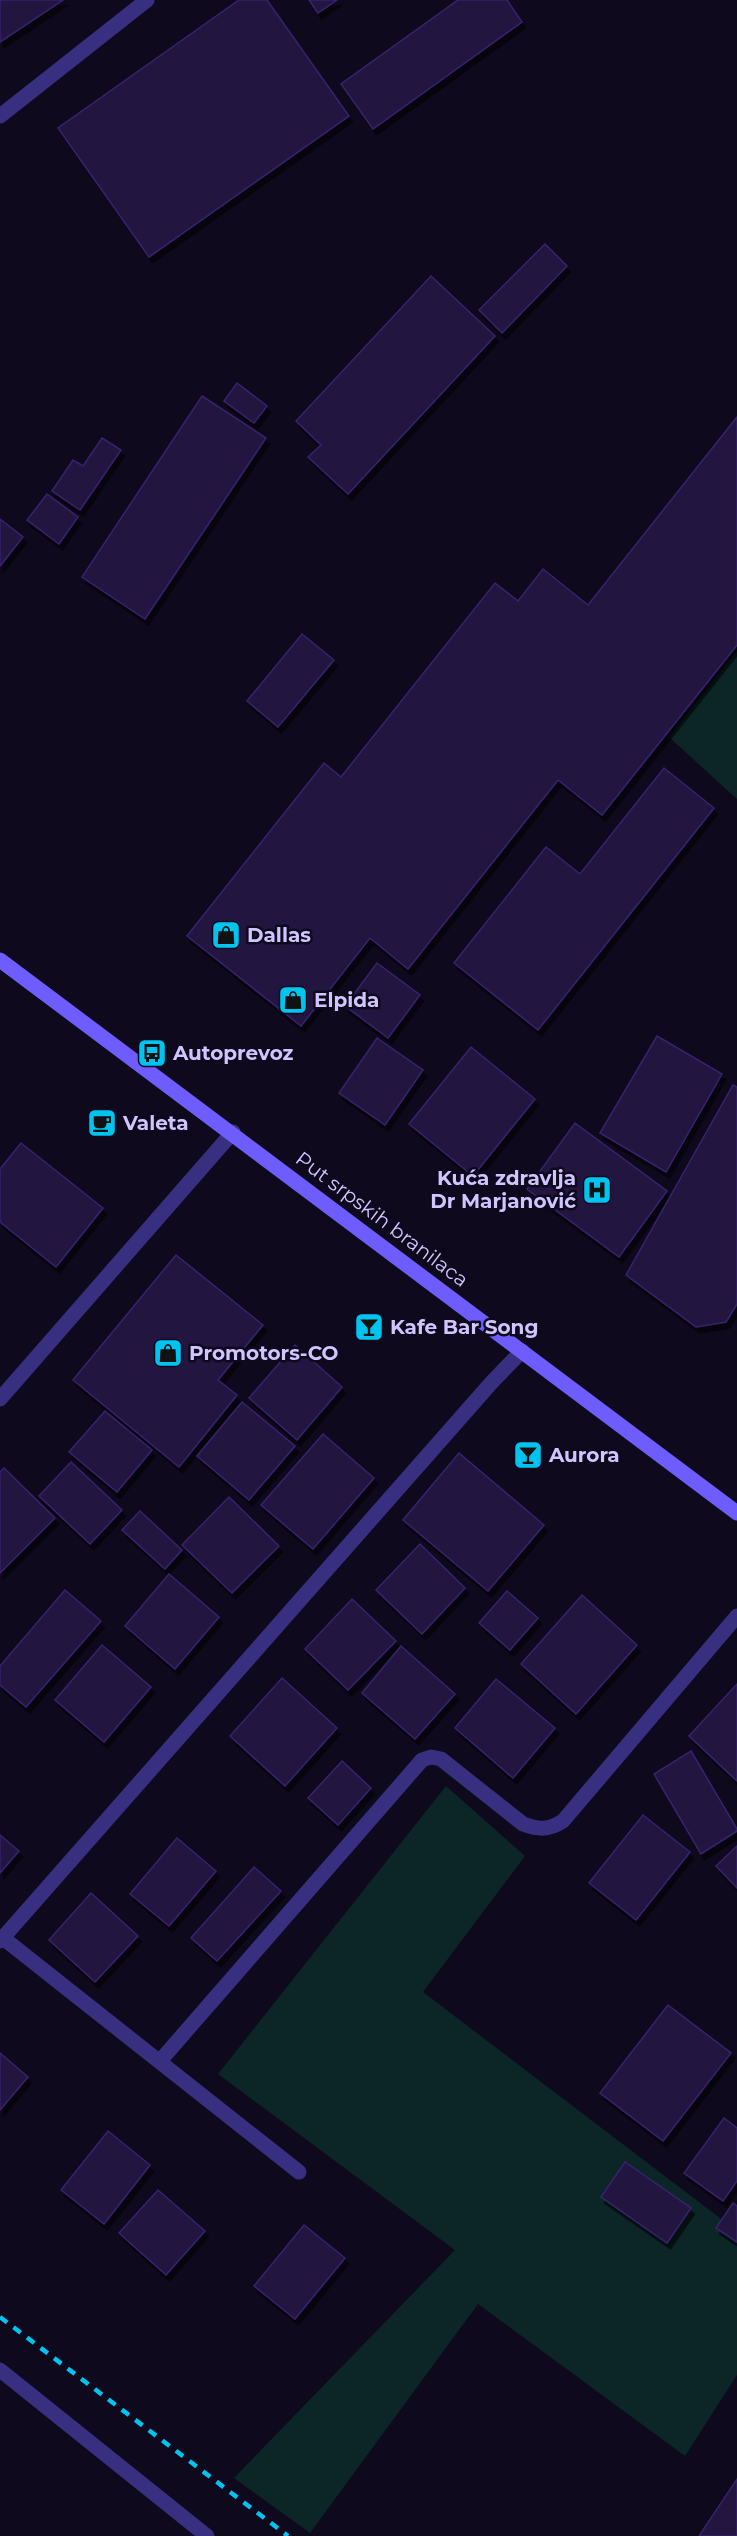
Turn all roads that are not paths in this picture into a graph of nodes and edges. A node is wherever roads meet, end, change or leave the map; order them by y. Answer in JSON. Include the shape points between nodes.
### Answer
{"nodes":[{"id":1,"x":147,"y":0,"type":"edge"},
{"id":2,"x":0,"y":116,"type":"edge"},
{"id":3,"x":0,"y":960,"type":"edge"},
{"id":4,"x":233,"y":1132,"type":"junction"},
{"id":5,"x":522,"y":1351,"type":"junction"},
{"id":6,"x":0,"y":1400,"type":"edge"},
{"id":7,"x":737,"y":1513,"type":"edge"},
{"id":8,"x":737,"y":1616,"type":"edge"},
{"id":9,"x":2,"y":1940,"type":"edge"},
{"id":10,"x":160,"y":2061,"type":"junction"},
{"id":11,"x":299,"y":2172,"type":"dead end"},
{"id":12,"x":0,"y":2370,"type":"edge"},
{"id":13,"x":207,"y":2536,"type":"edge"}],
"edges":[{"from":1,"to":2,"type":"street"},
{"from":3,"to":4,"type":"main road","name":"Put srpskih branilaca"},
{"from":4,"to":5,"type":"main road","name":"Put srpskih branilaca"},
{"from":4,"to":6,"type":"street"},
{"from":5,"to":7,"type":"main road","name":"Put srpskih branilaca"},
{"from":5,"to":9,"type":"street"},
{"from":8,"to":10,"type":"street","via":[[563,1821],[552,1827],[537,1829],[523,1824],[441,1759],[422,1760]]},
{"from":9,"to":10,"type":"street"},
{"from":10,"to":11,"type":"street"},
{"from":12,"to":13,"type":"street"}]}
